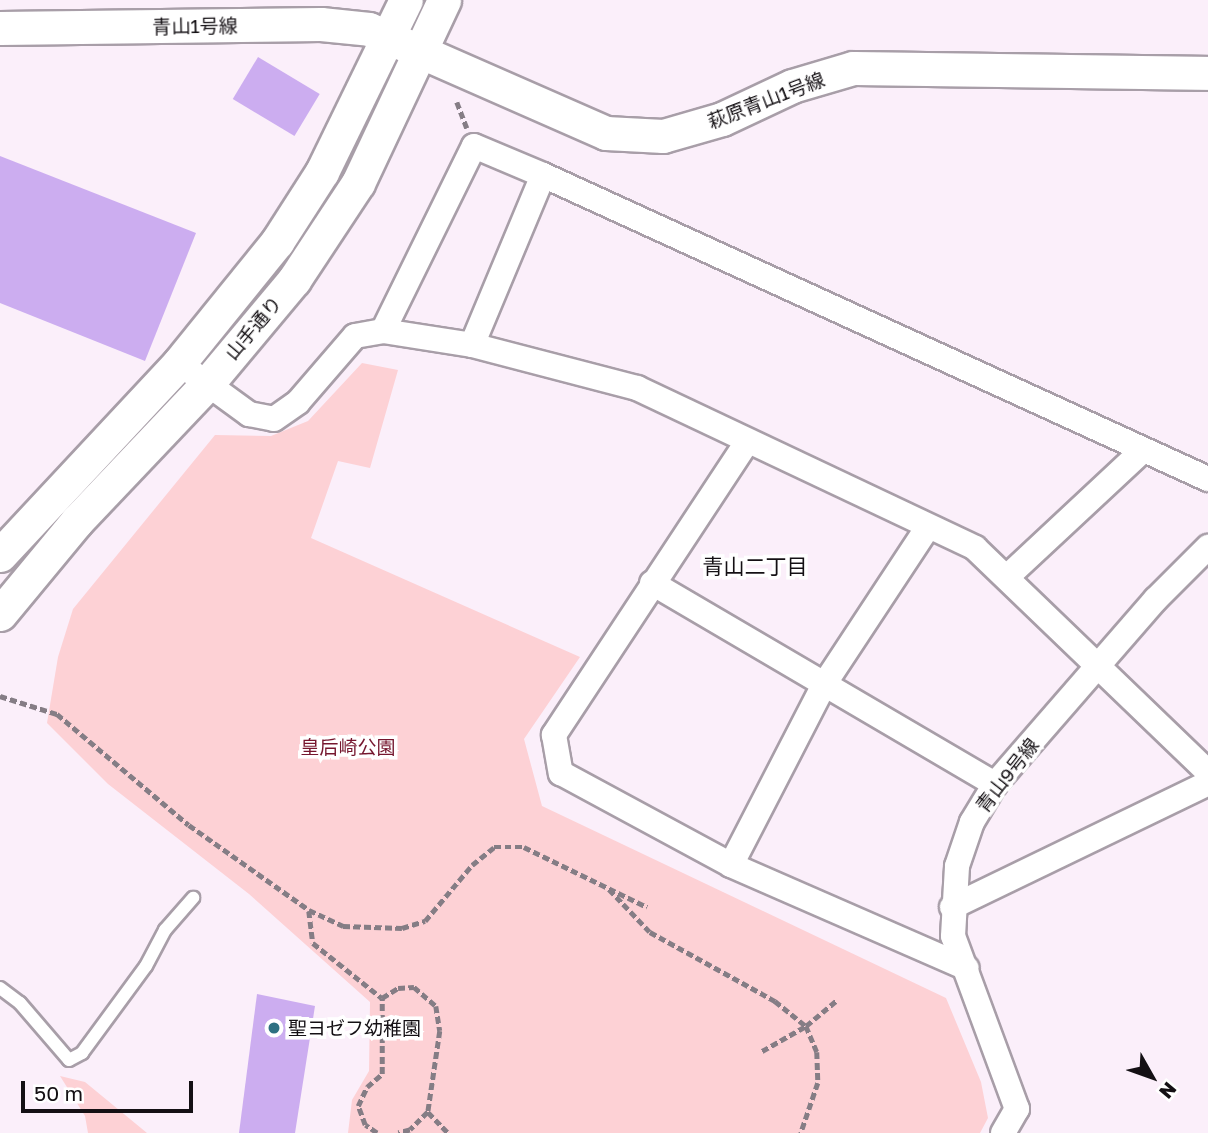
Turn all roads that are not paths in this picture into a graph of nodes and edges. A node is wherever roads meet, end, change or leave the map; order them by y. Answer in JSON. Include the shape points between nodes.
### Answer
{"nodes":[{"id":1,"x":406,"y":0,"type":"edge"},
{"id":2,"x":444,"y":0,"type":"edge"},
{"id":3,"x":0,"y":28,"type":"edge"},
{"id":4,"x":389,"y":36,"type":"junction"},
{"id":5,"x":419,"y":54,"type":"junction"},
{"id":6,"x":1208,"y":73,"type":"edge"},
{"id":7,"x":543,"y":175,"type":"junction"},
{"id":8,"x":383,"y":331,"type":"junction"},
{"id":9,"x":472,"y":345,"type":"junction"},
{"id":10,"x":179,"y":363,"type":"junction"},
{"id":11,"x":207,"y":384,"type":"junction"},
{"id":12,"x":747,"y":442,"type":"junction"},
{"id":13,"x":1143,"y":450,"type":"junction"},
{"id":14,"x":1208,"y":479,"type":"edge"},
{"id":15,"x":928,"y":527,"type":"junction"},
{"id":16,"x":1208,"y":547,"type":"edge"},
{"id":17,"x":0,"y":555,"type":"edge"},
{"id":18,"x":1007,"y":578,"type":"junction"},
{"id":19,"x":652,"y":583,"type":"junction"},
{"id":20,"x":0,"y":614,"type":"edge"},
{"id":21,"x":1097,"y":666,"type":"junction"},
{"id":22,"x":825,"y":683,"type":"junction"},
{"id":23,"x":1208,"y":772,"type":"edge"},
{"id":24,"x":1208,"y":783,"type":"edge"},
{"id":25,"x":995,"y":784,"type":"junction"},
{"id":26,"x":731,"y":865,"type":"junction"},
{"id":27,"x":193,"y":898,"type":"dead end"},
{"id":28,"x":952,"y":907,"type":"junction"},
{"id":29,"x":967,"y":968,"type":"junction"},
{"id":30,"x":0,"y":988,"type":"edge"},
{"id":31,"x":1017,"y":1109,"type":"junction"},
{"id":32,"x":1003,"y":1133,"type":"edge"},
{"id":33,"x":1027,"y":1133,"type":"edge"}],
"edges":[{"from":1,"to":4,"type":"street","name":"山手通り"},
{"from":2,"to":5,"type":"street","name":"山手通り"},
{"from":3,"to":4,"type":"street","name":"青山1号線","via":[[321,24]]},
{"from":4,"to":5,"type":"street","name":"萩原青山1号線"},
{"from":4,"to":10,"type":"street","name":"山手通り","via":[[322,172],[277,242]]},
{"from":5,"to":6,"type":"street","name":"萩原青山1号線","via":[[606,133],[663,136],[722,119],[792,86],[853,68]]},
{"from":5,"to":11,"type":"street","name":"山手通り","via":[[388,127],[334,220],[294,280]]},
{"from":7,"to":8,"type":"street","via":[[474,146]]},
{"from":7,"to":9,"type":"street"},
{"from":7,"to":13,"type":"street"},
{"from":8,"to":9,"type":"street"},
{"from":8,"to":11,"type":"street","via":[[355,336],[298,402],[274,419],[249,414]]},
{"from":9,"to":12,"type":"street","via":[[636,388]]},
{"from":10,"to":11,"type":"street"},
{"from":10,"to":17,"type":"street","name":"山手通り"},
{"from":11,"to":20,"type":"street","name":"山手通り","via":[[77,521]]},
{"from":12,"to":15,"type":"street"},
{"from":12,"to":19,"type":"street"},
{"from":13,"to":14,"type":"street"},
{"from":13,"to":18,"type":"street"},
{"from":15,"to":18,"type":"street","via":[[975,548]]},
{"from":15,"to":22,"type":"street"},
{"from":16,"to":21,"type":"street","name":"青山9号線"},
{"from":18,"to":21,"type":"street"},
{"from":19,"to":22,"type":"street"},
{"from":19,"to":26,"type":"street","via":[[554,735],[561,773]]},
{"from":21,"to":23,"type":"street"},
{"from":21,"to":25,"type":"street","name":"青山9号線"},
{"from":22,"to":25,"type":"street"},
{"from":22,"to":26,"type":"street"},
{"from":24,"to":28,"type":"street"},
{"from":25,"to":28,"type":"street","name":"青山9号線","via":[[971,822],[957,866]]},
{"from":26,"to":29,"type":"street"},
{"from":27,"to":30,"type":"lane","via":[[165,930],[146,966],[82,1053],[69,1060],[20,1003]]},
{"from":28,"to":29,"type":"street","name":"青山9号線","via":[[953,936]]},
{"from":29,"to":31,"type":"street","name":"青山9号線"},
{"from":31,"to":32,"type":"street"},
{"from":31,"to":33,"type":"street","name":"青山9号線"}]}
